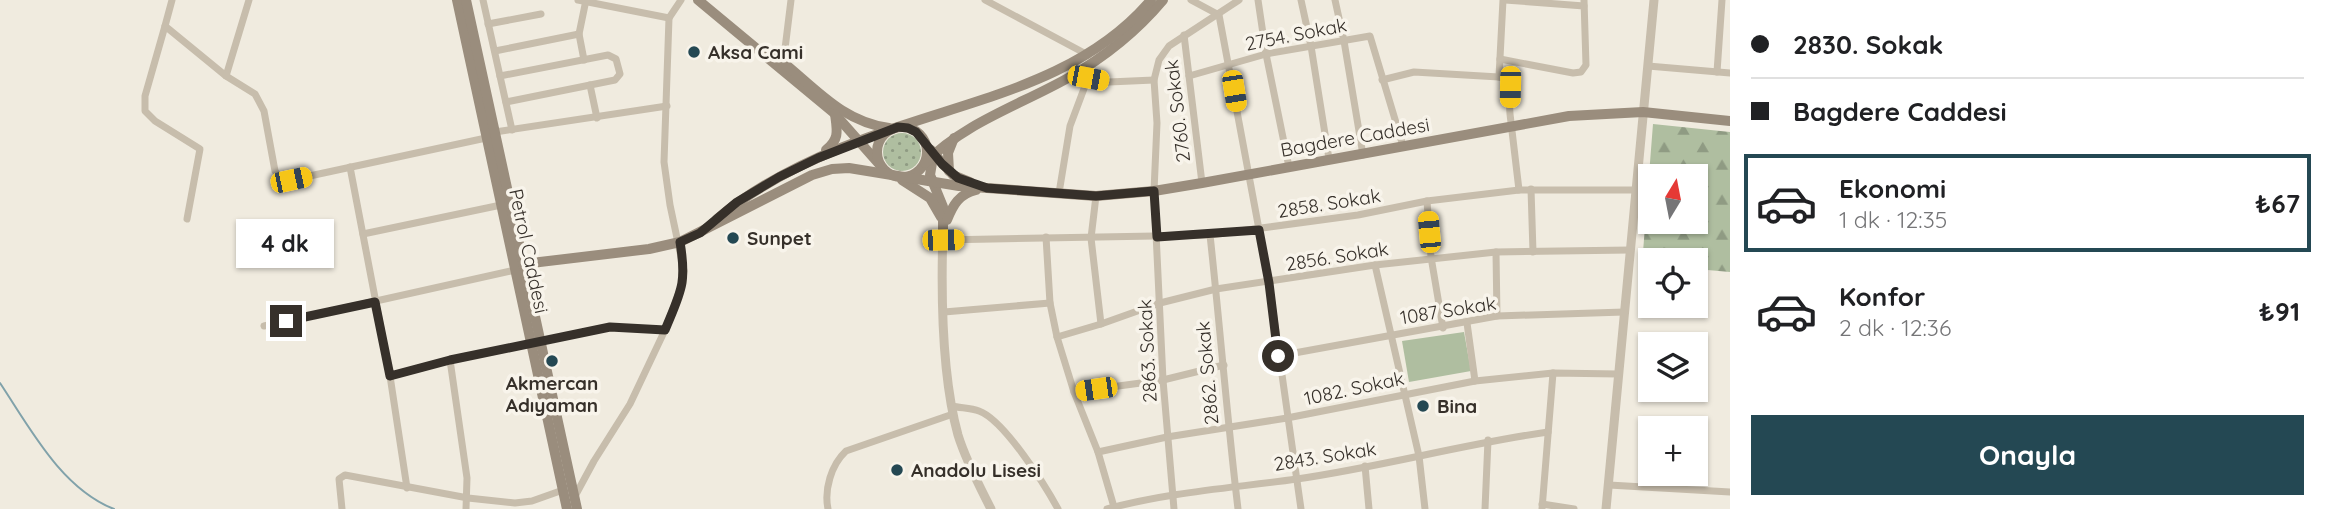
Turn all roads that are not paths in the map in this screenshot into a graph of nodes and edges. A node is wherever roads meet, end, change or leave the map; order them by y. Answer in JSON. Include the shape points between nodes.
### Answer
{"nodes":[{"id":1,"x":172,"y":0,"type":"edge"},
{"id":2,"x":249,"y":0,"type":"edge"},
{"id":3,"x":457,"y":0,"type":"edge"},
{"id":4,"x":466,"y":0,"type":"edge"},
{"id":5,"x":483,"y":0,"type":"edge"},
{"id":6,"x":681,"y":0,"type":"edge"},
{"id":7,"x":698,"y":0,"type":"edge"},
{"id":8,"x":791,"y":0,"type":"edge"},
{"id":9,"x":985,"y":0,"type":"edge"},
{"id":10,"x":1151,"y":0,"type":"edge"},
{"id":11,"x":1163,"y":0,"type":"edge"},
{"id":12,"x":1192,"y":0,"type":"edge"},
{"id":13,"x":1239,"y":0,"type":"edge"},
{"id":14,"x":1258,"y":0,"type":"edge"},
{"id":15,"x":1301,"y":0,"type":"edge"},
{"id":16,"x":1335,"y":0,"type":"edge"},
{"id":17,"x":1504,"y":0,"type":"edge"},
{"id":18,"x":1654,"y":0,"type":"edge"},
{"id":19,"x":1722,"y":0,"type":"edge"},
{"id":20,"x":583,"y":1,"type":"edge"},
{"id":21,"x":1584,"y":3,"type":"edge"},
{"id":22,"x":541,"y":15,"type":"dead end"},
{"id":23,"x":1219,"y":15,"type":"junction"},
{"id":24,"x":669,"y":18,"type":"junction"},
{"id":25,"x":488,"y":24,"type":"junction"},
{"id":26,"x":165,"y":26,"type":"junction"},
{"id":27,"x":579,"y":34,"type":"junction"},
{"id":28,"x":1184,"y":35,"type":"junction"},
{"id":29,"x":1344,"y":41,"type":"junction"},
{"id":30,"x":1311,"y":46,"type":"junction"},
{"id":31,"x":495,"y":51,"type":"junction"},
{"id":32,"x":1266,"y":54,"type":"junction"},
{"id":33,"x":1088,"y":55,"type":"junction"},
{"id":34,"x":1500,"y":59,"type":"junction"},
{"id":35,"x":584,"y":60,"type":"junction"},
{"id":36,"x":1229,"y":63,"type":"junction"},
{"id":37,"x":1648,"y":66,"type":"junction"},
{"id":38,"x":783,"y":67,"type":"junction"},
{"id":39,"x":1717,"y":72,"type":"junction"},
{"id":40,"x":1730,"y":73,"type":"edge"},
{"id":41,"x":1084,"y":74,"type":"junction"},
{"id":42,"x":226,"y":76,"type":"junction"},
{"id":43,"x":500,"y":76,"type":"junction"},
{"id":44,"x":1189,"y":76,"type":"junction"},
{"id":45,"x":1499,"y":77,"type":"junction"},
{"id":46,"x":1154,"y":80,"type":"junction"},
{"id":47,"x":1382,"y":80,"type":"junction"},
{"id":48,"x":590,"y":85,"type":"junction"},
{"id":49,"x":506,"y":102,"type":"junction"},
{"id":50,"x":667,"y":106,"type":"junction"},
{"id":51,"x":1643,"y":112,"type":"junction"},
{"id":52,"x":834,"y":113,"type":"junction"},
{"id":53,"x":597,"y":118,"type":"junction"},
{"id":54,"x":1730,"y":121,"type":"edge"},
{"id":55,"x":1511,"y":126,"type":"junction"},
{"id":56,"x":893,"y":128,"type":"junction"},
{"id":57,"x":512,"y":130,"type":"junction"},
{"id":58,"x":491,"y":135,"type":"junction"},
{"id":59,"x":955,"y":137,"type":"junction"},
{"id":60,"x":860,"y":141,"type":"junction"},
{"id":61,"x":926,"y":143,"type":"junction"},
{"id":62,"x":1403,"y":146,"type":"junction"},
{"id":63,"x":934,"y":154,"type":"junction"},
{"id":64,"x":1363,"y":155,"type":"junction"},
{"id":65,"x":818,"y":158,"type":"junction"},
{"id":66,"x":1329,"y":159,"type":"junction"},
{"id":67,"x":925,"y":163,"type":"junction"},
{"id":68,"x":880,"y":165,"type":"junction"},
{"id":69,"x":350,"y":167,"type":"junction"},
{"id":70,"x":1289,"y":167,"type":"junction"},
{"id":71,"x":949,"y":171,"type":"junction"},
{"id":72,"x":1247,"y":174,"type":"junction"},
{"id":73,"x":896,"y":177,"type":"junction"},
{"id":74,"x":932,"y":182,"type":"junction"},
{"id":75,"x":1202,"y":183,"type":"junction"},
{"id":76,"x":987,"y":188,"type":"junction"},
{"id":77,"x":1531,"y":189,"type":"junction"},
{"id":78,"x":1519,"y":190,"type":"junction"},
{"id":79,"x":1636,"y":190,"type":"junction"},
{"id":80,"x":1154,"y":191,"type":"junction"},
{"id":81,"x":1059,"y":193,"type":"junction"},
{"id":82,"x":1096,"y":196,"type":"junction"},
{"id":83,"x":1427,"y":201,"type":"junction"},
{"id":84,"x":501,"y":205,"type":"junction"},
{"id":85,"x":187,"y":219,"type":"dead end"},
{"id":86,"x":1259,"y":230,"type":"junction"},
{"id":87,"x":700,"y":233,"type":"junction"},
{"id":88,"x":363,"y":234,"type":"junction"},
{"id":89,"x":943,"y":235,"type":"junction"},
{"id":90,"x":1210,"y":235,"type":"junction"},
{"id":91,"x":1046,"y":237,"type":"junction"},
{"id":92,"x":1091,"y":237,"type":"junction"},
{"id":93,"x":1157,"y":237,"type":"junction"},
{"id":94,"x":680,"y":242,"type":"junction"},
{"id":95,"x":1630,"y":250,"type":"junction"},
{"id":96,"x":1496,"y":252,"type":"junction"},
{"id":97,"x":1533,"y":252,"type":"junction"},
{"id":98,"x":1431,"y":257,"type":"junction"},
{"id":99,"x":1376,"y":265,"type":"junction"},
{"id":100,"x":519,"y":267,"type":"junction"},
{"id":101,"x":1269,"y":283,"type":"junction"},
{"id":102,"x":1216,"y":289,"type":"junction"},
{"id":103,"x":375,"y":302,"type":"junction"},
{"id":104,"x":1050,"y":303,"type":"junction"},
{"id":105,"x":1160,"y":303,"type":"junction"},
{"id":106,"x":944,"y":312,"type":"junction"},
{"id":107,"x":1624,"y":312,"type":"junction"},
{"id":108,"x":1497,"y":316,"type":"junction"},
{"id":109,"x":1467,"y":323,"type":"junction"},
{"id":110,"x":1101,"y":324,"type":"junction"},
{"id":111,"x":264,"y":326,"type":"dead end"},
{"id":112,"x":1443,"y":328,"type":"junction"},
{"id":113,"x":665,"y":330,"type":"junction"},
{"id":114,"x":1391,"y":335,"type":"junction"},
{"id":115,"x":1057,"y":337,"type":"junction"},
{"id":116,"x":535,"y":342,"type":"junction"},
{"id":117,"x":1278,"y":356,"type":"junction"},
{"id":118,"x":450,"y":360,"type":"junction"},
{"id":119,"x":1224,"y":365,"type":"junction"},
{"id":120,"x":1553,"y":373,"type":"junction"},
{"id":121,"x":1618,"y":374,"type":"junction"},
{"id":122,"x":390,"y":376,"type":"junction"},
{"id":123,"x":1163,"y":380,"type":"junction"},
{"id":124,"x":1475,"y":381,"type":"junction"},
{"id":125,"x":1074,"y":392,"type":"junction"},
{"id":126,"x":1405,"y":393,"type":"junction"},
{"id":127,"x":953,"y":410,"type":"junction"},
{"id":128,"x":1287,"y":418,"type":"junction"},
{"id":129,"x":1227,"y":427,"type":"junction"},
{"id":130,"x":1548,"y":432,"type":"junction"},
{"id":131,"x":1167,"y":437,"type":"junction"},
{"id":132,"x":1488,"y":440,"type":"junction"},
{"id":133,"x":1098,"y":452,"type":"junction"},
{"id":134,"x":1419,"y":456,"type":"junction"},
{"id":135,"x":1365,"y":466,"type":"junction"},
{"id":136,"x":1297,"y":479,"type":"junction"},
{"id":137,"x":1235,"y":485,"type":"junction"},
{"id":138,"x":1609,"y":485,"type":"junction"},
{"id":139,"x":407,"y":488,"type":"junction"},
{"id":140,"x":563,"y":490,"type":"junction"},
{"id":141,"x":1730,"y":492,"type":"edge"},
{"id":142,"x":1172,"y":495,"type":"junction"},
{"id":143,"x":468,"y":498,"type":"junction"},
{"id":144,"x":574,"y":498,"type":"junction"},
{"id":145,"x":1542,"y":506,"type":"edge"},
{"id":146,"x":1111,"y":508,"type":"edge"},
{"id":147,"x":342,"y":509,"type":"edge"},
{"id":148,"x":466,"y":509,"type":"edge"},
{"id":149,"x":567,"y":509,"type":"edge"},
{"id":150,"x":577,"y":509,"type":"edge"},
{"id":151,"x":828,"y":509,"type":"edge"},
{"id":152,"x":991,"y":509,"type":"edge"},
{"id":153,"x":1058,"y":509,"type":"edge"},
{"id":154,"x":1174,"y":509,"type":"edge"},
{"id":155,"x":1238,"y":509,"type":"edge"},
{"id":156,"x":1301,"y":509,"type":"edge"},
{"id":157,"x":1369,"y":509,"type":"edge"},
{"id":158,"x":1425,"y":509,"type":"edge"},
{"id":159,"x":1485,"y":509,"type":"edge"},
{"id":160,"x":1574,"y":509,"type":"edge"},
{"id":161,"x":1606,"y":509,"type":"edge"}],
"edges":[{"from":1,"to":26,"type":"street"},
{"from":2,"to":42,"type":"street"},
{"from":3,"to":58,"type":"main road","name":"Petrol Caddesi"},
{"from":4,"to":58,"type":"main road"},
{"from":5,"to":25,"type":"street"},
{"from":6,"to":24,"type":"street"},
{"from":7,"to":38,"type":"main road"},
{"from":8,"to":38,"type":"street"},
{"from":9,"to":33,"type":"street"},
{"from":10,"to":33,"type":"main road","via":[[1122,30]]},
{"from":11,"to":41,"type":"main road"},
{"from":12,"to":23,"type":"street"},
{"from":13,"to":23,"type":"street"},
{"from":14,"to":32,"type":"street"},
{"from":15,"to":30,"type":"street"},
{"from":16,"to":29,"type":"street"},
{"from":17,"to":21,"type":"street"},
{"from":17,"to":34,"type":"street"},
{"from":18,"to":37,"type":"street"},
{"from":19,"to":39,"type":"street"},
{"from":20,"to":24,"type":"street"},
{"from":20,"to":27,"type":"street"},
{"from":21,"to":34,"type":"street","via":[[1586,65],[1580,72]]},
{"from":22,"to":25,"type":"street"},
{"from":23,"to":28,"type":"street"},
{"from":23,"to":36,"type":"street"},
{"from":24,"to":50,"type":"street"},
{"from":25,"to":31,"type":"street"},
{"from":26,"to":42,"type":"street"},
{"from":26,"to":85,"type":"street","via":[[145,111],[200,149]]},
{"from":27,"to":31,"type":"street"},
{"from":27,"to":35,"type":"street"},
{"from":28,"to":44,"type":"street","name":"2760. Sokak"},
{"from":28,"to":46,"type":"street","name":"2760. Sokak","via":[[1159,60]]},
{"from":29,"to":30,"type":"street","name":"2754. Sokak"},
{"from":29,"to":47,"type":"street","name":"2754. Sokak","via":[[1370,36]]},
{"from":29,"to":64,"type":"street"},
{"from":30,"to":32,"type":"street","name":"2754. Sokak"},
{"from":30,"to":66,"type":"street"},
{"from":31,"to":43,"type":"street"},
{"from":32,"to":36,"type":"street","name":"2754. Sokak"},
{"from":32,"to":70,"type":"street"},
{"from":33,"to":56,"type":"main road","via":[[1005,93]]},
{"from":34,"to":45,"type":"street"},
{"from":35,"to":43,"type":"street"},
{"from":35,"to":48,"type":"street","via":[[616,58],[620,74]]},
{"from":36,"to":44,"type":"street","name":"2754. Sokak"},
{"from":36,"to":72,"type":"street"},
{"from":37,"to":39,"type":"street"},
{"from":37,"to":51,"type":"street"},
{"from":38,"to":52,"type":"main road"},
{"from":38,"to":56,"type":"main road","via":[[854,119]]},
{"from":39,"to":40,"type":"street"},
{"from":41,"to":46,"type":"street","via":[[1109,82]]},
{"from":41,"to":59,"type":"main road"},
{"from":41,"to":81,"type":"street"},
{"from":42,"to":69,"type":"street","via":[[249,89],[262,106],[279,176],[291,180]]},
{"from":43,"to":49,"type":"street"},
{"from":44,"to":75,"type":"street","name":"2760. Sokak"},
{"from":45,"to":47,"type":"street","via":[[1414,72]]},
{"from":45,"to":55,"type":"street","via":[[1508,80],[1510,87]]},
{"from":46,"to":80,"type":"street","name":"2760. Sokak"},
{"from":47,"to":62,"type":"street"},
{"from":48,"to":49,"type":"street"},
{"from":48,"to":53,"type":"street"},
{"from":49,"to":57,"type":"street"},
{"from":50,"to":53,"type":"street"},
{"from":50,"to":94,"type":"street","via":[[665,177]]},
{"from":51,"to":54,"type":"main road","name":"Bagdere Caddesi"},
{"from":51,"to":55,"type":"main road","name":"Bagdere Caddesi","via":[[1570,116]]},
{"from":51,"to":79,"type":"street"},
{"from":52,"to":60,"type":"main road"},
{"from":52,"to":65,"type":"main road","via":[[836,139]]},
{"from":53,"to":57,"type":"street"},
{"from":55,"to":62,"type":"main road","name":"Bagdere Caddesi"},
{"from":55,"to":78,"type":"street"},
{"from":56,"to":60,"type":"main road"},
{"from":56,"to":61,"type":"main road","via":[[912,129]]},
{"from":56,"to":68,"type":"main road","via":[[877,146]]},
{"from":57,"to":58,"type":"street"},
{"from":58,"to":69,"type":"street"},
{"from":58,"to":84,"type":"main road","name":"Petrol Caddesi"},
{"from":58,"to":100,"type":"main road"},
{"from":59,"to":63,"type":"main road"},
{"from":59,"to":71,"type":"main road","via":[[948,153]]},
{"from":60,"to":65,"type":"main road"},
{"from":60,"to":68,"type":"main road"},
{"from":61,"to":63,"type":"main road"},
{"from":61,"to":67,"type":"main road"},
{"from":62,"to":64,"type":"main road","name":"Bagdere Caddesi"},
{"from":63,"to":67,"type":"main road"},
{"from":63,"to":71,"type":"main road"},
{"from":63,"to":74,"type":"main road"},
{"from":64,"to":66,"type":"main road","name":"Bagdere Caddesi"},
{"from":65,"to":87,"type":"main road","via":[[737,202]]},
{"from":66,"to":70,"type":"main road","name":"Bagdere Caddesi"},
{"from":67,"to":73,"type":"main road","via":[[911,176]]},
{"from":68,"to":73,"type":"main road"},
{"from":69,"to":88,"type":"street"},
{"from":70,"to":72,"type":"main road","name":"Bagdere Caddesi"},
{"from":71,"to":76,"type":"main road"},
{"from":72,"to":75,"type":"main road","name":"Bagdere Caddesi"},
{"from":72,"to":86,"type":"street"},
{"from":73,"to":74,"type":"main road","name":"Bagdere Caddesi"},
{"from":73,"to":87,"type":"main road","name":"Bagdere Caddesi","via":[[849,168],[825,170]]},
{"from":73,"to":89,"type":"main road","via":[[932,200]]},
{"from":74,"to":76,"type":"main road","name":"Bagdere Caddesi"},
{"from":74,"to":89,"type":"main road","via":[[944,209]]},
{"from":75,"to":80,"type":"main road","name":"Bagdere Caddesi"},
{"from":76,"to":81,"type":"main road","name":"Bagdere Caddesi"},
{"from":76,"to":89,"type":"main road","via":[[968,192],[956,202]]},
{"from":77,"to":78,"type":"street","name":"2858. Sokak"},
{"from":77,"to":79,"type":"street","name":"2858. Sokak"},
{"from":77,"to":97,"type":"street"},
{"from":78,"to":83,"type":"street","name":"2858. Sokak"},
{"from":79,"to":95,"type":"street"},
{"from":80,"to":82,"type":"main road","name":"Bagdere Caddesi"},
{"from":80,"to":93,"type":"street","name":"2863. Sokak"},
{"from":81,"to":82,"type":"main road","name":"Bagdere Caddesi"},
{"from":82,"to":92,"type":"street"},
{"from":83,"to":86,"type":"street","name":"2858. Sokak"},
{"from":83,"to":98,"type":"street"},
{"from":84,"to":88,"type":"street"},
{"from":84,"to":100,"type":"main road","name":"Petrol Caddesi"},
{"from":86,"to":90,"type":"street","name":"2858. Sokak"},
{"from":86,"to":101,"type":"street"},
{"from":87,"to":94,"type":"main road"},
{"from":88,"to":103,"type":"street"},
{"from":89,"to":91,"type":"street","name":"2858. Sokak"},
{"from":89,"to":106,"type":"street"},
{"from":90,"to":93,"type":"street","name":"2858. Sokak"},
{"from":90,"to":102,"type":"street","name":"2862. Sokak"},
{"from":91,"to":92,"type":"street","name":"2858. Sokak"},
{"from":91,"to":104,"type":"street"},
{"from":92,"to":93,"type":"street","name":"2858. Sokak"},
{"from":92,"to":110,"type":"street"},
{"from":93,"to":105,"type":"street","name":"2863. Sokak"},
{"from":94,"to":100,"type":"main road"},
{"from":94,"to":113,"type":"street","via":[[683,282]]},
{"from":95,"to":97,"type":"street","name":"2856. Sokak"},
{"from":95,"to":107,"type":"street"},
{"from":96,"to":97,"type":"street","name":"2856. Sokak"},
{"from":96,"to":98,"type":"street","name":"2856. Sokak"},
{"from":96,"to":108,"type":"street"},
{"from":98,"to":99,"type":"street","name":"2856. Sokak"},
{"from":98,"to":112,"type":"street"},
{"from":99,"to":101,"type":"street","name":"2856. Sokak"},
{"from":99,"to":114,"type":"street"},
{"from":100,"to":103,"type":"street"},
{"from":100,"to":116,"type":"main road","name":"Petrol Caddesi"},
{"from":101,"to":102,"type":"street","name":"2856. Sokak"},
{"from":101,"to":117,"type":"street"},
{"from":102,"to":105,"type":"street","name":"2856. Sokak"},
{"from":102,"to":119,"type":"street","name":"2862. Sokak"},
{"from":103,"to":111,"type":"street"},
{"from":103,"to":122,"type":"street"},
{"from":104,"to":106,"type":"street"},
{"from":104,"to":115,"type":"street"},
{"from":105,"to":110,"type":"street","name":"2856. Sokak"},
{"from":105,"to":123,"type":"street","name":"2863. Sokak"},
{"from":106,"to":127,"type":"street"},
{"from":107,"to":108,"type":"street","name":"1087 Sokak"},
{"from":107,"to":121,"type":"street"},
{"from":108,"to":109,"type":"street","name":"1087 Sokak"},
{"from":109,"to":112,"type":"street","name":"1087 Sokak"},
{"from":109,"to":124,"type":"street"},
{"from":110,"to":115,"type":"street","name":"2856. Sokak"},
{"from":112,"to":114,"type":"street","name":"1087 Sokak"},
{"from":113,"to":116,"type":"street","via":[[610,327]]},
{"from":113,"to":144,"type":"street","via":[[630,404]]},
{"from":114,"to":117,"type":"street","name":"1087 Sokak"},
{"from":114,"to":126,"type":"street"},
{"from":115,"to":125,"type":"street"},
{"from":116,"to":118,"type":"street"},
{"from":116,"to":140,"type":"main road","name":"Petrol Caddesi"},
{"from":116,"to":144,"type":"main road"},
{"from":117,"to":128,"type":"street"},
{"from":118,"to":122,"type":"street"},
{"from":118,"to":143,"type":"street"},
{"from":119,"to":123,"type":"street"},
{"from":119,"to":129,"type":"street","name":"2862. Sokak"},
{"from":120,"to":121,"type":"street","name":"1082. Sokak"},
{"from":120,"to":124,"type":"street","name":"1082. Sokak"},
{"from":120,"to":130,"type":"street"},
{"from":121,"to":138,"type":"street"},
{"from":122,"to":139,"type":"street"},
{"from":123,"to":125,"type":"street"},
{"from":123,"to":131,"type":"street","name":"2863. Sokak"},
{"from":124,"to":126,"type":"street","name":"1082. Sokak"},
{"from":125,"to":133,"type":"street"},
{"from":126,"to":128,"type":"street","name":"1082. Sokak"},
{"from":126,"to":134,"type":"street"},
{"from":127,"to":151,"type":"street","via":[[846,451],[827,486]]},
{"from":127,"to":152,"type":"street","via":[[971,468]]},
{"from":127,"to":153,"type":"street","via":[[980,411],[991,419],[1043,482]]},
{"from":128,"to":129,"type":"street","name":"1082. Sokak"},
{"from":128,"to":136,"type":"street"},
{"from":129,"to":131,"type":"street","name":"1082. Sokak"},
{"from":129,"to":137,"type":"street","name":"2862. Sokak"},
{"from":130,"to":132,"type":"street","name":"2843. Sokak"},
{"from":130,"to":145,"type":"street"},
{"from":131,"to":133,"type":"street","name":"1082. Sokak"},
{"from":131,"to":142,"type":"street","name":"2863. Sokak"},
{"from":132,"to":134,"type":"street","name":"2843. Sokak"},
{"from":132,"to":159,"type":"street"},
{"from":133,"to":146,"type":"street"},
{"from":134,"to":135,"type":"street","name":"2843. Sokak"},
{"from":134,"to":158,"type":"street"},
{"from":135,"to":136,"type":"street","name":"2843. Sokak"},
{"from":135,"to":157,"type":"street"},
{"from":136,"to":137,"type":"street","name":"2843. Sokak"},
{"from":136,"to":156,"type":"street"},
{"from":137,"to":142,"type":"street","name":"2843. Sokak"},
{"from":137,"to":155,"type":"street","name":"2862. Sokak"},
{"from":138,"to":141,"type":"street"},
{"from":138,"to":161,"type":"street"},
{"from":139,"to":143,"type":"street"},
{"from":139,"to":147,"type":"street","via":[[342,476],[338,485]]},
{"from":140,"to":143,"type":"street","via":[[521,503]]},
{"from":140,"to":149,"type":"main road","name":"Petrol Caddesi"},
{"from":142,"to":146,"type":"street","name":"2843. Sokak"},
{"from":142,"to":154,"type":"street","name":"2863. Sokak"},
{"from":143,"to":148,"type":"street"},
{"from":144,"to":150,"type":"main road"},
{"from":145,"to":160,"type":"street"}]}
